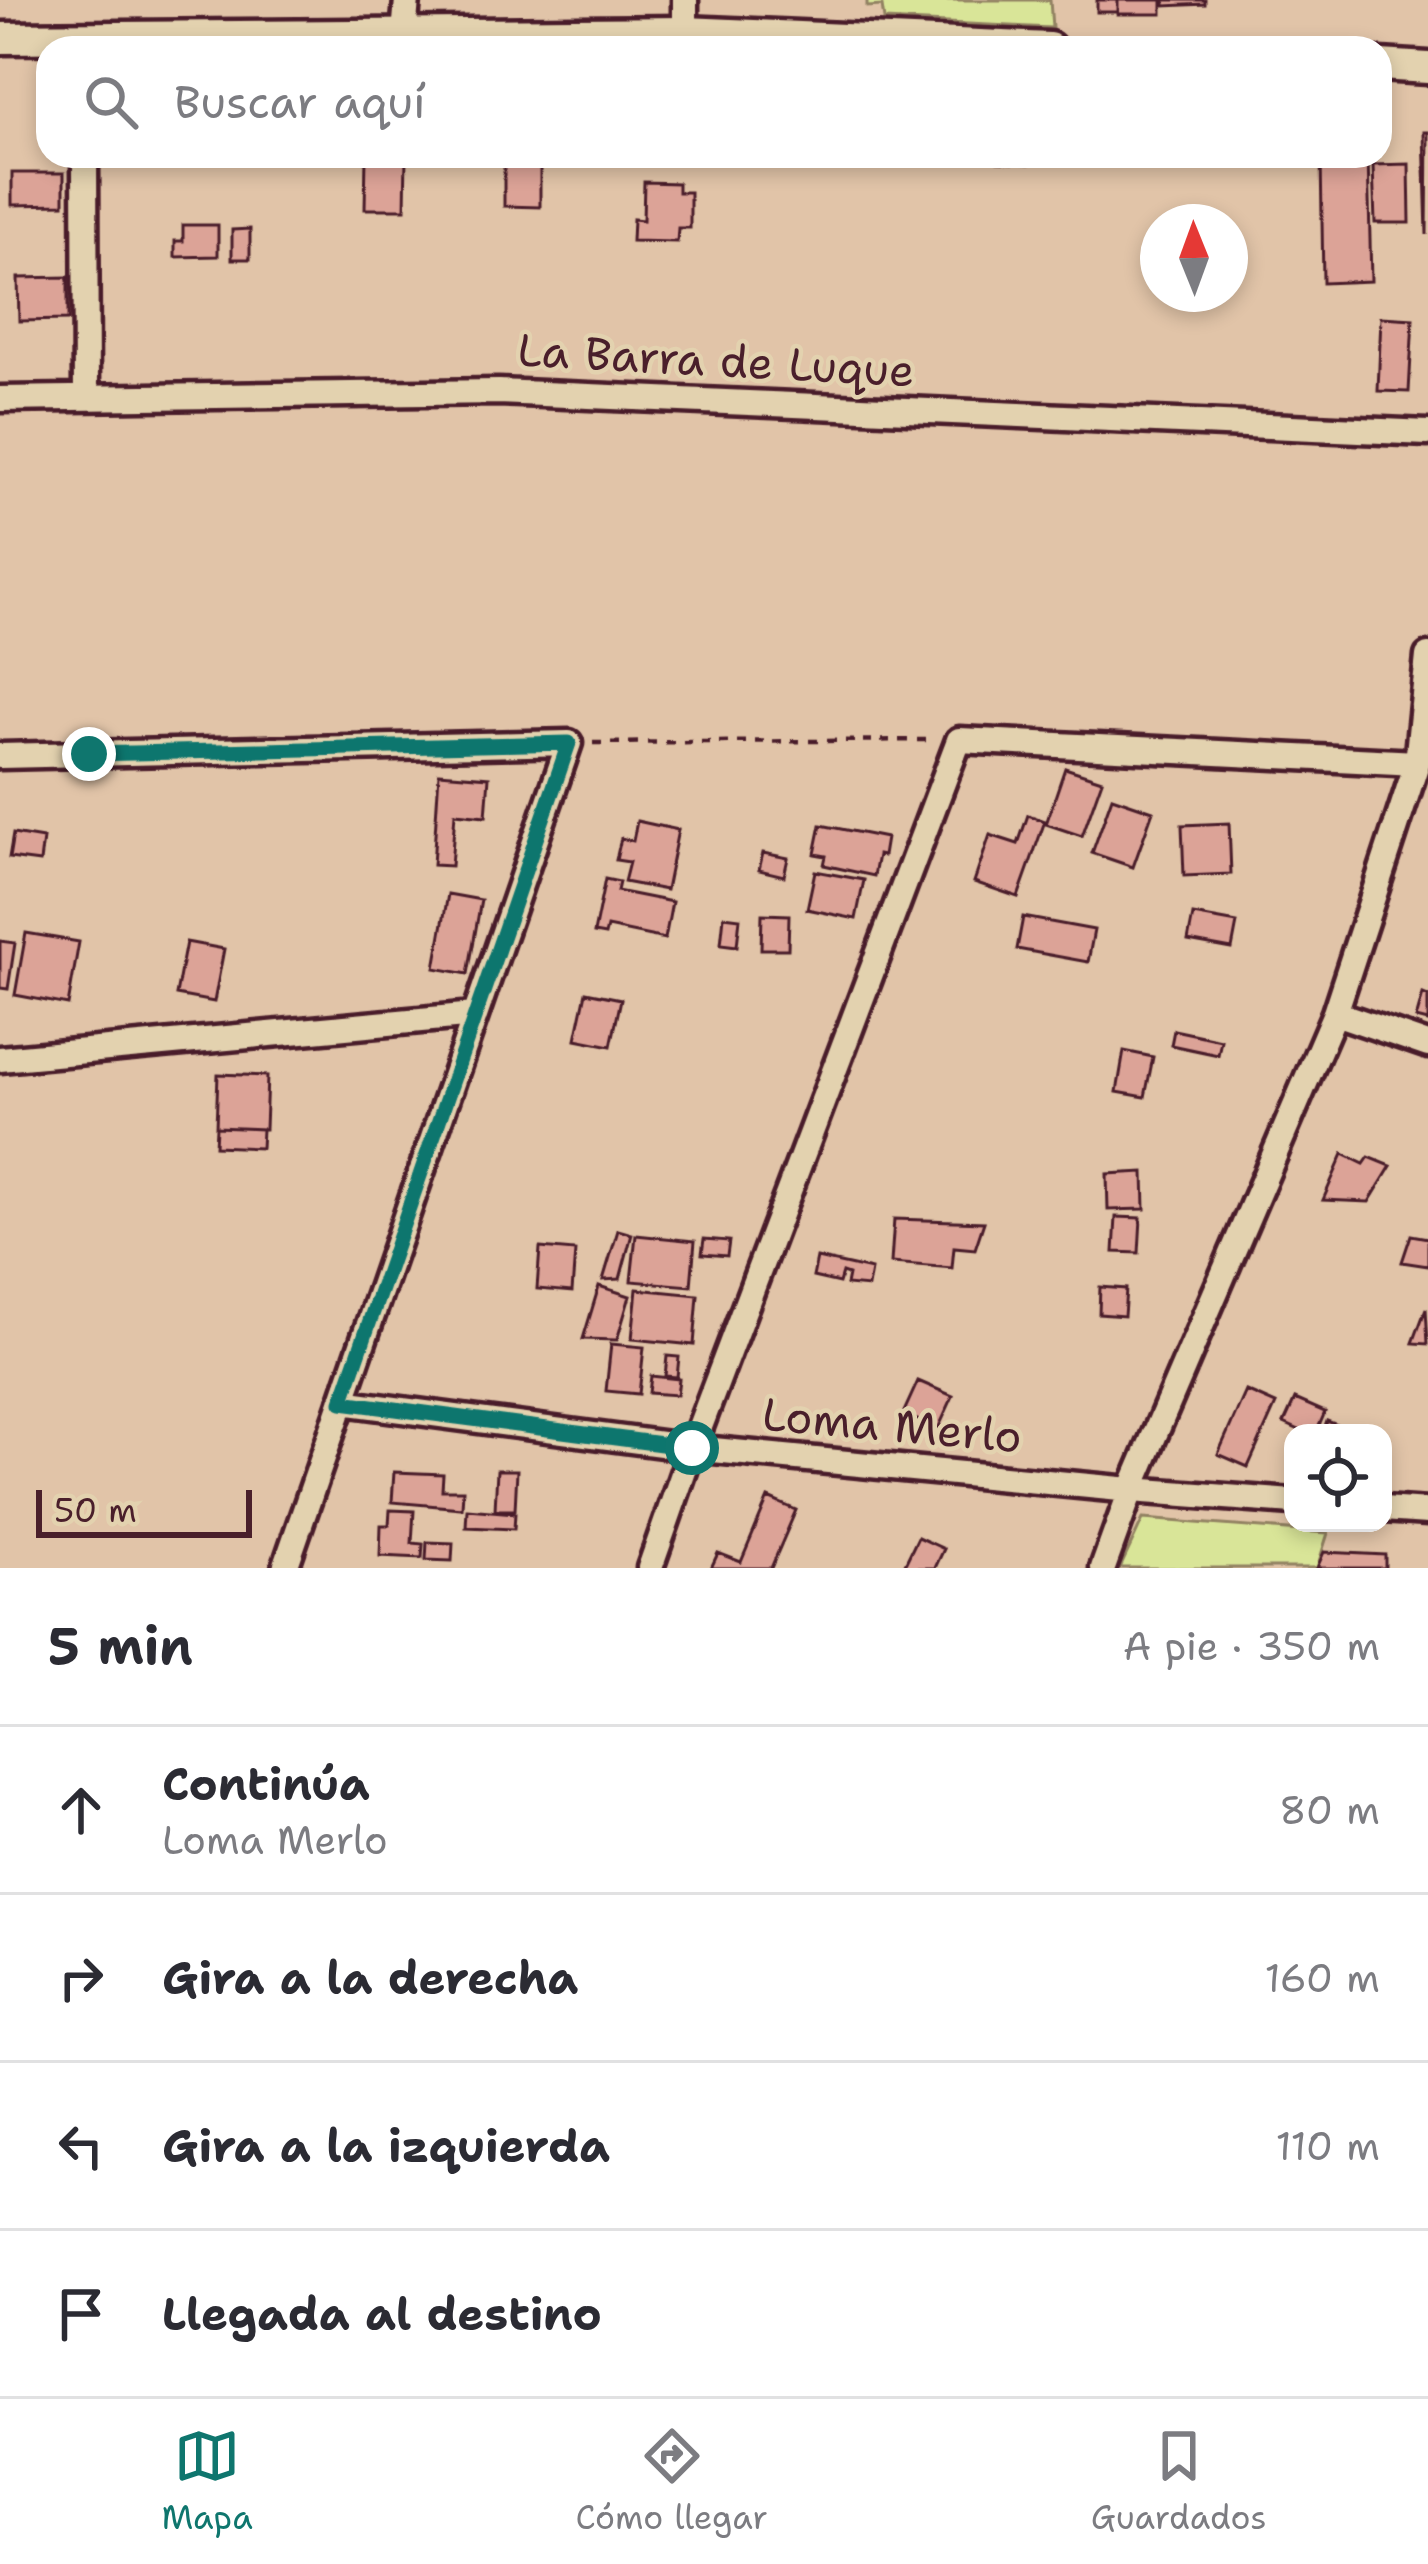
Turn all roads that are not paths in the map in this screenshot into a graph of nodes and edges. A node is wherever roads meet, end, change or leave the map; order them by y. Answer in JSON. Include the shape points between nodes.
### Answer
{"nodes":[{"id":1,"x":407,"y":0,"type":"edge"},
{"id":2,"x":685,"y":0,"type":"edge"},
{"id":3,"x":685,"y":32,"type":"junction"},
{"id":4,"x":404,"y":34,"type":"junction"},
{"id":5,"x":324,"y":36,"type":"edge"},
{"id":6,"x":776,"y":36,"type":"edge"},
{"id":7,"x":0,"y":38,"type":"edge"},
{"id":8,"x":36,"y":40,"type":"edge"},
{"id":9,"x":1392,"y":66,"type":"edge"},
{"id":10,"x":1428,"y":68,"type":"edge"},
{"id":11,"x":85,"y":168,"type":"edge"},
{"id":12,"x":86,"y":396,"type":"junction"},
{"id":13,"x":0,"y":399,"type":"edge"},
{"id":14,"x":1428,"y":433,"type":"edge"},
{"id":15,"x":1428,"y":656,"type":"edge"},
{"id":16,"x":0,"y":756,"type":"edge"},
{"id":17,"x":1417,"y":764,"type":"junction"},
{"id":18,"x":1335,"y":1013,"type":"junction"},
{"id":19,"x":475,"y":1015,"type":"junction"},
{"id":20,"x":1428,"y":1045,"type":"edge"},
{"id":21,"x":0,"y":1059,"type":"edge"},
{"id":22,"x":342,"y":1402,"type":"junction"},
{"id":23,"x":692,"y":1448,"type":"junction"},
{"id":24,"x":1130,"y":1490,"type":"junction"},
{"id":25,"x":1284,"y":1501,"type":"edge"},
{"id":26,"x":1392,"y":1510,"type":"edge"},
{"id":27,"x":1428,"y":1512,"type":"edge"},
{"id":28,"x":285,"y":1568,"type":"edge"},
{"id":29,"x":650,"y":1568,"type":"edge"},
{"id":30,"x":1103,"y":1568,"type":"edge"}],
"edges":[{"from":1,"to":4,"type":"street"},
{"from":2,"to":3,"type":"street"},
{"from":3,"to":4,"type":"street"},
{"from":3,"to":6,"type":"street"},
{"from":4,"to":5,"type":"street"},
{"from":7,"to":8,"type":"street"},
{"from":9,"to":10,"type":"street"},
{"from":11,"to":12,"type":"street"},
{"from":12,"to":13,"type":"street","name":"La Barra de Luque"},
{"from":12,"to":14,"type":"street","name":"La Barra de Luque","via":[[498,392]]},
{"from":15,"to":17,"type":"street"},
{"from":16,"to":19,"type":"street","via":[[569,743]]},
{"from":17,"to":18,"type":"street"},
{"from":17,"to":23,"type":"street","via":[[959,740]]},
{"from":18,"to":20,"type":"street"},
{"from":18,"to":24,"type":"street"},
{"from":19,"to":21,"type":"street"},
{"from":19,"to":22,"type":"street"},
{"from":22,"to":23,"type":"street","name":"Loma Merlo"},
{"from":22,"to":28,"type":"street"},
{"from":23,"to":24,"type":"street","name":"Loma Merlo"},
{"from":23,"to":29,"type":"street"},
{"from":24,"to":25,"type":"street","name":"Loma Merlo"},
{"from":24,"to":30,"type":"street"},
{"from":26,"to":27,"type":"street"}]}
